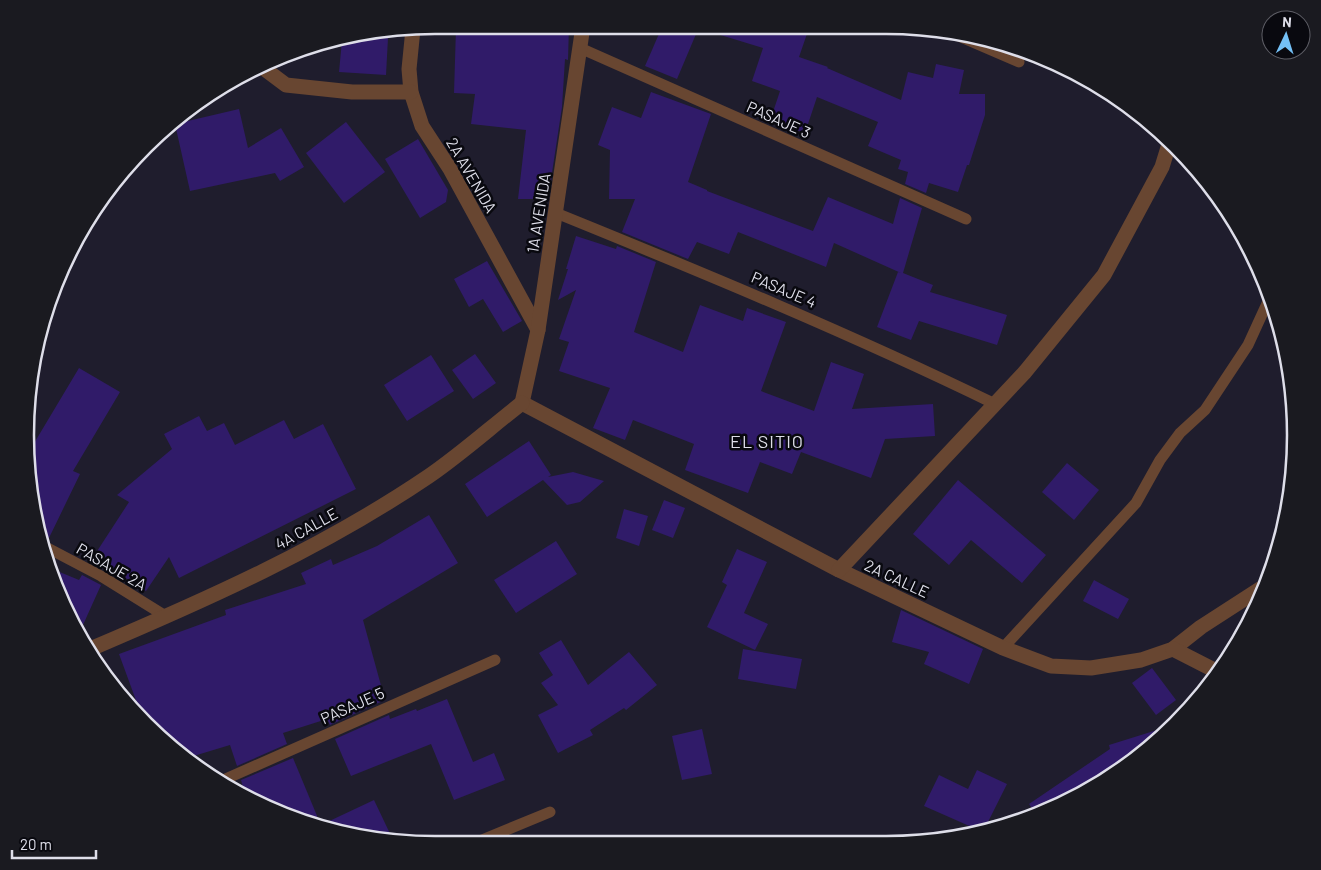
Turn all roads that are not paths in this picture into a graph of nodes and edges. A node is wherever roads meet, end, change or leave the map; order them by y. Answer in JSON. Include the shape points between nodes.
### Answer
{"nodes":[{"id":1,"x":581,"y":34,"type":"edge"},
{"id":2,"x":412,"y":35,"type":"edge"},
{"id":3,"x":977,"y":44,"type":"edge"},
{"id":4,"x":580,"y":48,"type":"junction"},
{"id":5,"x":1019,"y":62,"type":"dead end"},
{"id":6,"x":267,"y":71,"type":"edge"},
{"id":7,"x":411,"y":92,"type":"junction"},
{"id":8,"x":1168,"y":149,"type":"edge"},
{"id":9,"x":556,"y":213,"type":"junction"},
{"id":10,"x":966,"y":219,"type":"dead end"},
{"id":11,"x":1266,"y":306,"type":"edge"},
{"id":12,"x":538,"y":330,"type":"junction"},
{"id":13,"x":522,"y":403,"type":"junction"},
{"id":14,"x":995,"y":404,"type":"junction"},
{"id":15,"x":50,"y":549,"type":"edge"},
{"id":16,"x":839,"y":570,"type":"junction"},
{"id":17,"x":1256,"y":592,"type":"edge"},
{"id":18,"x":167,"y":617,"type":"junction"},
{"id":19,"x":95,"y":647,"type":"edge"},
{"id":20,"x":1003,"y":648,"type":"junction"},
{"id":21,"x":1173,"y":650,"type":"junction"},
{"id":22,"x":496,"y":660,"type":"dead end"},
{"id":23,"x":1212,"y":669,"type":"edge"},
{"id":24,"x":227,"y":778,"type":"edge"},
{"id":25,"x":550,"y":812,"type":"dead end"},
{"id":26,"x":492,"y":836,"type":"edge"}],
"edges":[{"from":1,"to":4,"type":"street","name":"1A AVENIDA"},
{"from":2,"to":7,"type":"street","name":"2A AVENIDA","via":[[409,69]]},
{"from":3,"to":5,"type":"lane"},
{"from":4,"to":9,"type":"street","name":"1A AVENIDA"},
{"from":4,"to":10,"type":"lane","name":"PASAJE 3"},
{"from":6,"to":7,"type":"street","via":[[286,85],[352,92]]},
{"from":7,"to":12,"type":"street","name":"2A AVENIDA","via":[[422,126],[450,169]]},
{"from":8,"to":14,"type":"street","via":[[1162,167],[1104,275]]},
{"from":9,"to":12,"type":"street","name":"1A AVENIDA"},
{"from":9,"to":14,"type":"lane","name":"PASAJE 4","via":[[765,298]]},
{"from":11,"to":20,"type":"lane","via":[[1248,345],[1205,410],[1180,434],[1160,460],[1136,503]]},
{"from":12,"to":13,"type":"street","name":"1A AVENIDA"},
{"from":13,"to":16,"type":"street","name":"2A CALLE"},
{"from":13,"to":18,"type":"street","name":"4A CALLE","via":[[430,475],[363,517],[246,581]]},
{"from":14,"to":16,"type":"street"},
{"from":15,"to":18,"type":"lane","name":"PASAJE 2A"},
{"from":16,"to":20,"type":"street","name":"2A CALLE"},
{"from":17,"to":21,"type":"street","name":"2A CALLE","via":[[1201,627]]},
{"from":18,"to":19,"type":"street","name":"4A CALLE"},
{"from":20,"to":21,"type":"street","name":"2A CALLE","via":[[1051,666],[1091,668],[1141,660]]},
{"from":21,"to":23,"type":"street"},
{"from":22,"to":24,"type":"lane","name":"PASAJE 5"},
{"from":25,"to":26,"type":"lane"}]}
